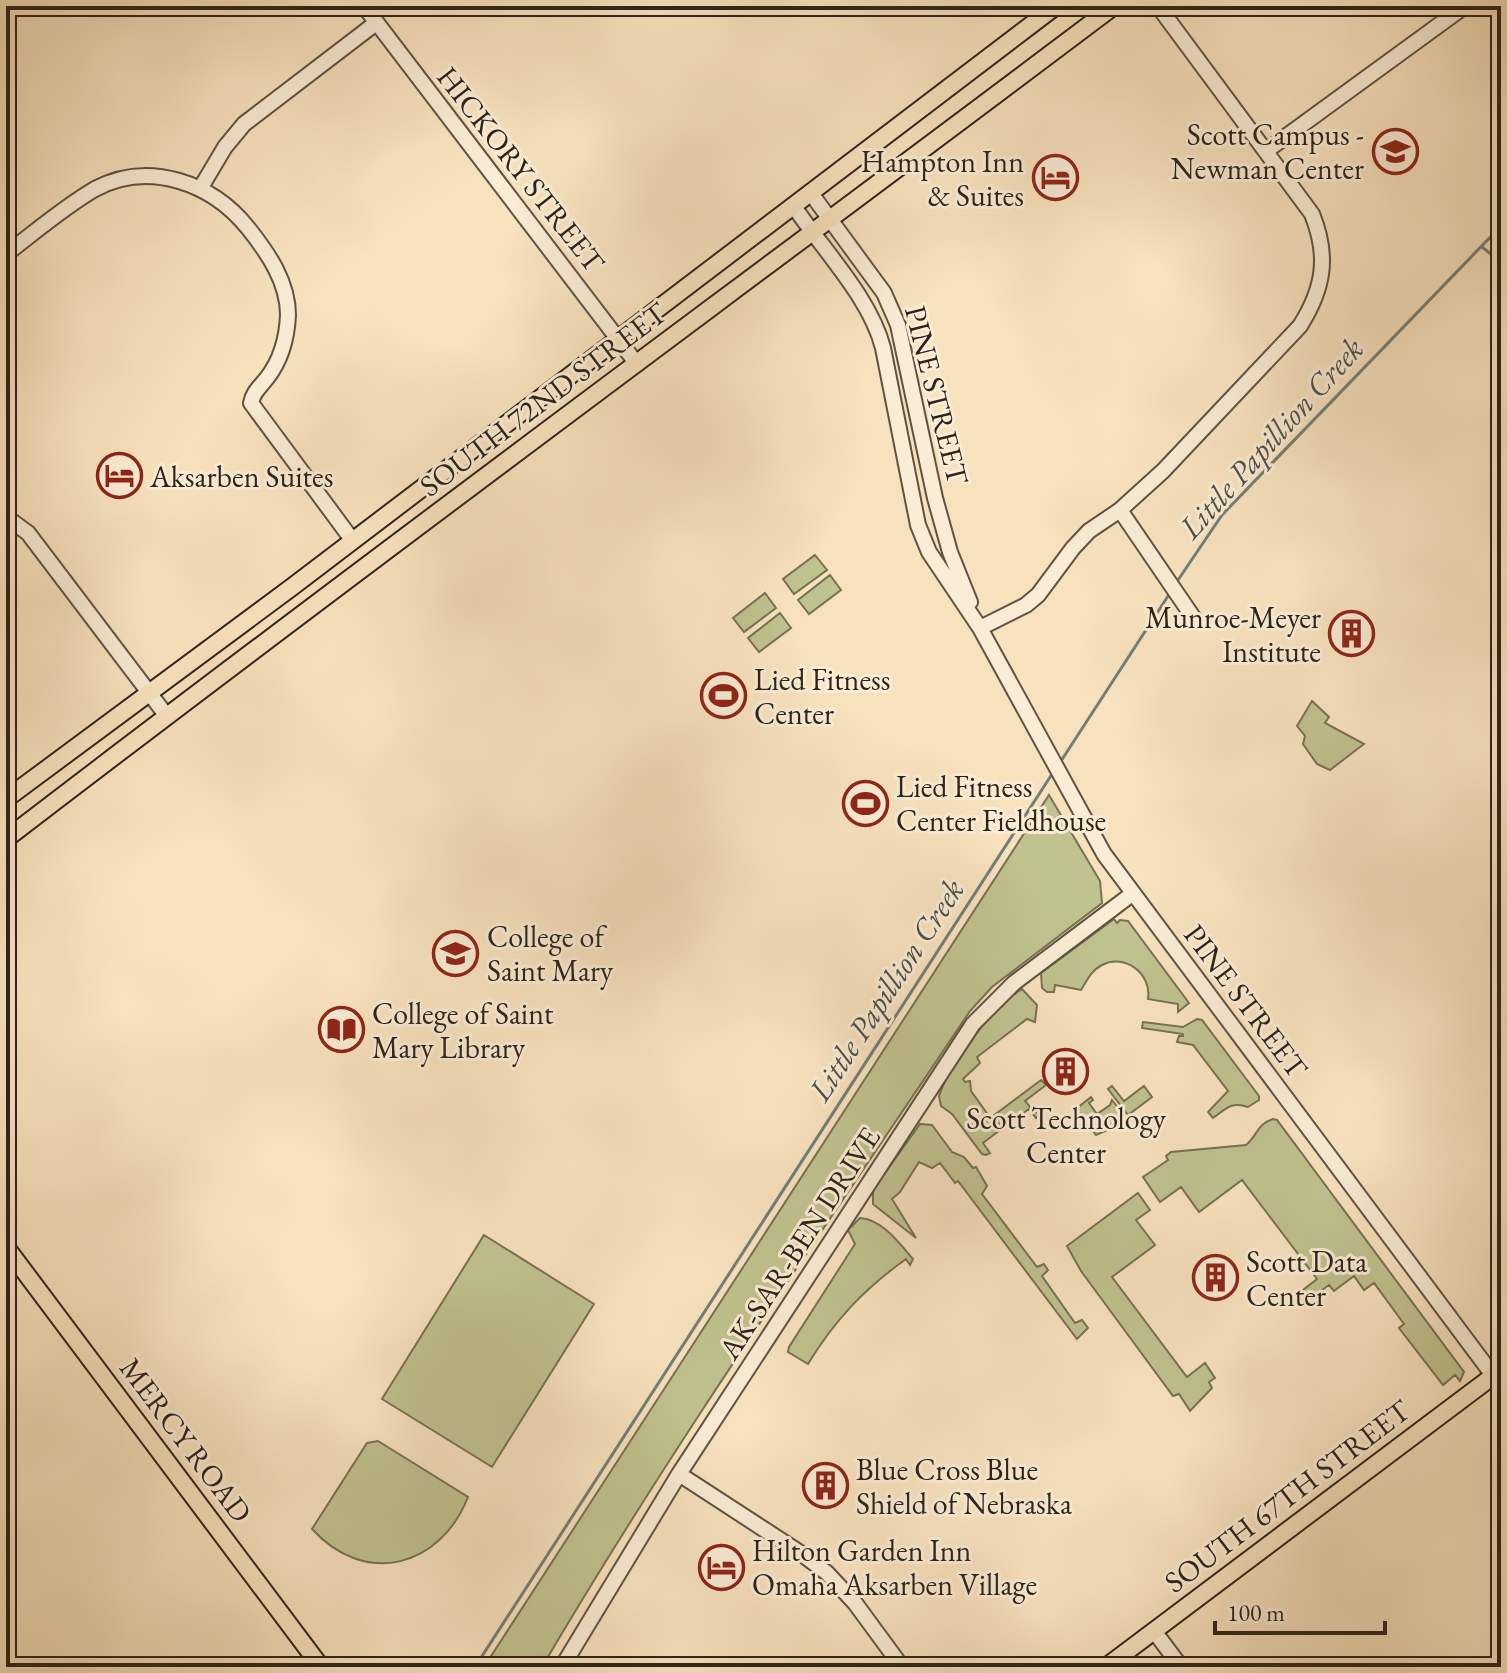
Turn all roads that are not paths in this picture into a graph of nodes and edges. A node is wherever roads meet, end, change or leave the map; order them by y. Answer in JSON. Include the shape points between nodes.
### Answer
{"nodes":[{"id":1,"x":364,"y":6,"type":"edge"},
{"id":2,"x":1056,"y":6,"type":"edge"},
{"id":3,"x":1114,"y":6,"type":"edge"},
{"id":4,"x":1158,"y":6,"type":"edge"},
{"id":5,"x":1465,"y":6,"type":"edge"},
{"id":6,"x":376,"y":23,"type":"junction"},
{"id":7,"x":1266,"y":151,"type":"junction"},
{"id":8,"x":200,"y":189,"type":"junction"},
{"id":9,"x":810,"y":192,"type":"junction"},
{"id":10,"x":793,"y":205,"type":"junction"},
{"id":11,"x":830,"y":221,"type":"junction"},
{"id":12,"x":812,"y":234,"type":"junction"},
{"id":13,"x":6,"y":254,"type":"edge"},
{"id":14,"x":617,"y":337,"type":"junction"},
{"id":15,"x":637,"y":364,"type":"junction"},
{"id":16,"x":1120,"y":510,"type":"junction"},
{"id":17,"x":6,"y":517,"type":"edge"},
{"id":18,"x":353,"y":541,"type":"junction"},
{"id":19,"x":1195,"y":620,"type":"dead end"},
{"id":20,"x":980,"y":628,"type":"junction"},
{"id":21,"x":150,"y":693,"type":"junction"},
{"id":22,"x":166,"y":715,"type":"junction"},
{"id":23,"x":6,"y":799,"type":"edge"},
{"id":24,"x":6,"y":839,"type":"edge"},
{"id":25,"x":1132,"y":894,"type":"junction"},
{"id":26,"x":6,"y":1247,"type":"edge"},
{"id":27,"x":1499,"y":1377,"type":"edge"},
{"id":28,"x":679,"y":1474,"type":"junction"},
{"id":29,"x":1154,"y":1631,"type":"junction"},
{"id":30,"x":321,"y":1667,"type":"edge"},
{"id":31,"x":562,"y":1667,"type":"edge"},
{"id":32,"x":902,"y":1667,"type":"edge"},
{"id":33,"x":1106,"y":1667,"type":"edge"},
{"id":34,"x":1181,"y":1667,"type":"edge"}],
"edges":[{"from":1,"to":6,"type":"street","name":"HICKORY STREET"},
{"from":2,"to":9,"type":"main road","name":"SOUTH 72ND STREET"},
{"from":3,"to":11,"type":"main road","name":"SOUTH 72ND STREET"},
{"from":4,"to":7,"type":"street"},
{"from":5,"to":7,"type":"street"},
{"from":6,"to":8,"type":"street","via":[[244,124]]},
{"from":6,"to":14,"type":"street","name":"HICKORY STREET"},
{"from":7,"to":16,"type":"street","via":[[1319,232],[1321,280],[1315,304],[1163,471]]},
{"from":8,"to":13,"type":"street","via":[[154,176],[106,184]]},
{"from":8,"to":18,"type":"street","via":[[241,219],[285,290],[285,341],[276,364],[252,395],[253,408]]},
{"from":9,"to":10,"type":"main road","name":"SOUTH 72ND STREET"},
{"from":9,"to":11,"type":"street","name":"PINE STREET"},
{"from":10,"to":12,"type":"street","name":"PINE STREET"},
{"from":10,"to":14,"type":"main road","name":"SOUTH 72ND STREET"},
{"from":11,"to":12,"type":"main road","name":"SOUTH 72ND STREET"},
{"from":11,"to":20,"type":"street","name":"PINE STREET","via":[[880,288],[898,325],[938,508]]},
{"from":12,"to":15,"type":"main road","name":"SOUTH 72ND STREET"},
{"from":12,"to":20,"type":"street","name":"PINE STREET","via":[[877,329],[918,525],[929,552]]},
{"from":14,"to":15,"type":"street","name":"HICKORY STREET"},
{"from":14,"to":18,"type":"main road","name":"SOUTH 72ND STREET"},
{"from":15,"to":22,"type":"main road","name":"SOUTH 72ND STREET"},
{"from":16,"to":19,"type":"street"},
{"from":16,"to":20,"type":"street","via":[[1089,531],[1038,595]]},
{"from":17,"to":21,"type":"street","via":[[28,533]]},
{"from":18,"to":21,"type":"main road","name":"SOUTH 72ND STREET"},
{"from":20,"to":25,"type":"street","name":"PINE STREET","via":[[1082,816]]},
{"from":21,"to":22,"type":"street"},
{"from":21,"to":23,"type":"main road","name":"SOUTH 72ND STREET"},
{"from":22,"to":24,"type":"main road","name":"SOUTH 72ND STREET"},
{"from":25,"to":27,"type":"street","name":"PINE STREET"},
{"from":25,"to":28,"type":"street","name":"AK-SAR-BEN DRIVE","via":[[1014,983],[973,1024]]},
{"from":26,"to":30,"type":"main road","name":"MERCY ROAD"},
{"from":27,"to":29,"type":"main road","name":"SOUTH 67TH STREET"},
{"from":28,"to":31,"type":"street","name":"AK-SAR-BEN DRIVE"},
{"from":28,"to":32,"type":"street","via":[[827,1573]]},
{"from":29,"to":33,"type":"main road","name":"SOUTH 67TH STREET"},
{"from":29,"to":34,"type":"street"}]}
